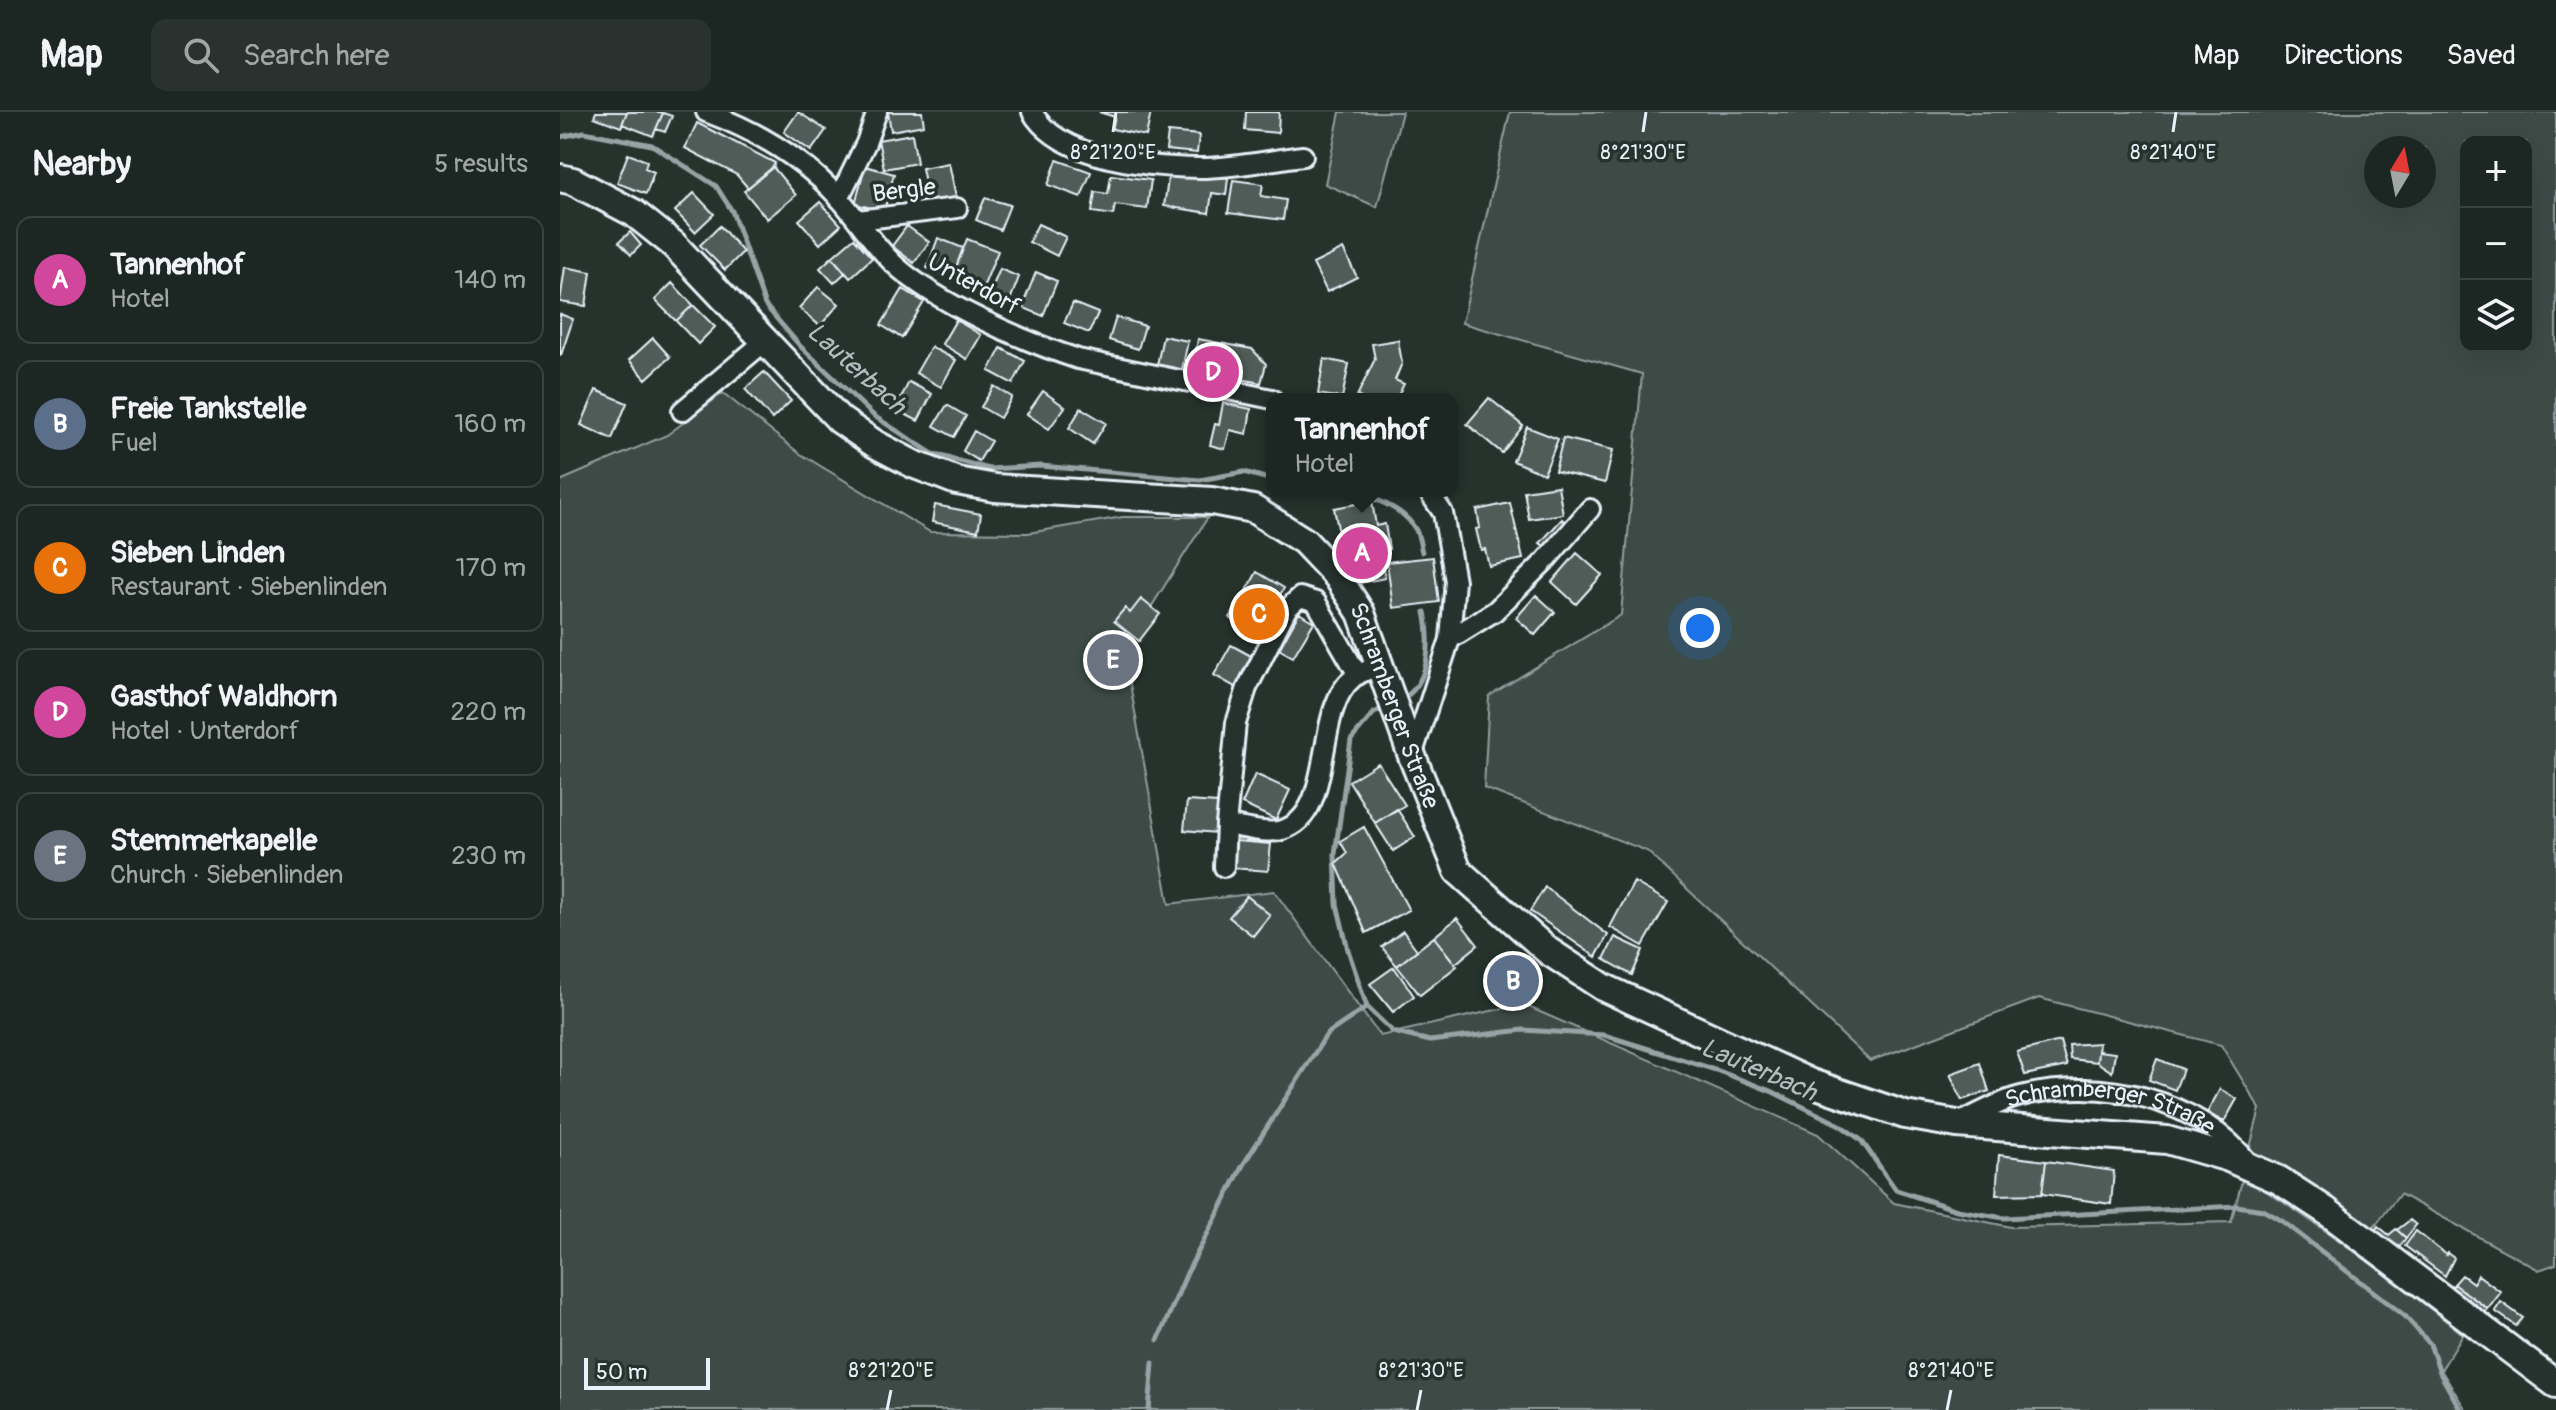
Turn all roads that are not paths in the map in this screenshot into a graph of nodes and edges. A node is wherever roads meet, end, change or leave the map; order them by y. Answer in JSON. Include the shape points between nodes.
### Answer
{"nodes":[{"id":1,"x":706,"y":112,"type":"edge"},
{"id":2,"x":877,"y":112,"type":"edge"},
{"id":3,"x":1032,"y":112,"type":"edge"},
{"id":4,"x":1303,"y":156,"type":"dead end"},
{"id":5,"x":560,"y":178,"type":"edge"},
{"id":6,"x":839,"y":198,"type":"junction"},
{"id":7,"x":957,"y":208,"type":"dead end"},
{"id":8,"x":858,"y":220,"type":"junction"},
{"id":9,"x":764,"y":342,"type":"junction"},
{"id":10,"x":1266,"y":398,"type":"edge"},
{"id":11,"x":682,"y":411,"type":"dead end"},
{"id":12,"x":1432,"y":497,"type":"edge"},
{"id":13,"x":1590,"y":509,"type":"dead end"},
{"id":14,"x":1450,"y":639,"type":"junction"},
{"id":15,"x":1376,"y":675,"type":"junction"},
{"id":16,"x":1412,"y":756,"type":"junction"},
{"id":17,"x":1226,"y":825,"type":"junction"},
{"id":18,"x":1224,"y":867,"type":"dead end"},
{"id":19,"x":1957,"y":1124,"type":"junction"},
{"id":20,"x":2253,"y":1168,"type":"junction"},
{"id":21,"x":2556,"y":1384,"type":"edge"}],
"edges":[{"from":1,"to":6,"type":"street","name":"Unterdorf","via":[[747,128],[797,158]]},
{"from":2,"to":6,"type":"street"},
{"from":3,"to":4,"type":"street","via":[[1054,136],[1090,154],[1148,164],[1201,168]]},
{"from":5,"to":9,"type":"main road","name":"Schramberger Straße","via":[[634,213],[673,244]]},
{"from":6,"to":8,"type":"street","name":"Unterdorf"},
{"from":7,"to":8,"type":"street","name":"Bergle"},
{"from":8,"to":10,"type":"street","name":"Unterdorf","via":[[892,262],[917,282],[1038,345],[1078,359]]},
{"from":9,"to":11,"type":"street"},
{"from":9,"to":15,"type":"main road","name":"Schramberger Straße","via":[[840,420],[913,464],[957,481],[995,488],[1212,501],[1253,509],[1304,541],[1337,576],[1361,613]]},
{"from":12,"to":14,"type":"street","via":[[1443,513],[1455,581]]},
{"from":13,"to":14,"type":"street","via":[[1495,611]]},
{"from":14,"to":16,"type":"street"},
{"from":15,"to":16,"type":"main road","name":"Schramberger Straße","via":[[1400,719]]},
{"from":15,"to":17,"type":"street","via":[[1351,679],[1334,703],[1316,792],[1298,823],[1279,832]]},
{"from":15,"to":17,"type":"street","via":[[1316,602],[1300,597],[1287,609],[1247,688],[1236,723]]},
{"from":16,"to":19,"type":"main road","name":"Schramberger Straße","via":[[1458,871],[1574,970],[1811,1083],[1905,1115]]},
{"from":17,"to":18,"type":"street"},
{"from":19,"to":20,"type":"main road","name":"Schramberger Straße","via":[[2167,1140]]},
{"from":19,"to":20,"type":"street","name":"Schramberger Straße","via":[[2018,1096],[2068,1088],[2134,1093],[2192,1116],[2225,1137]]},
{"from":20,"to":21,"type":"main road","name":"Schramberger Straße","via":[[2325,1210]]}]}
